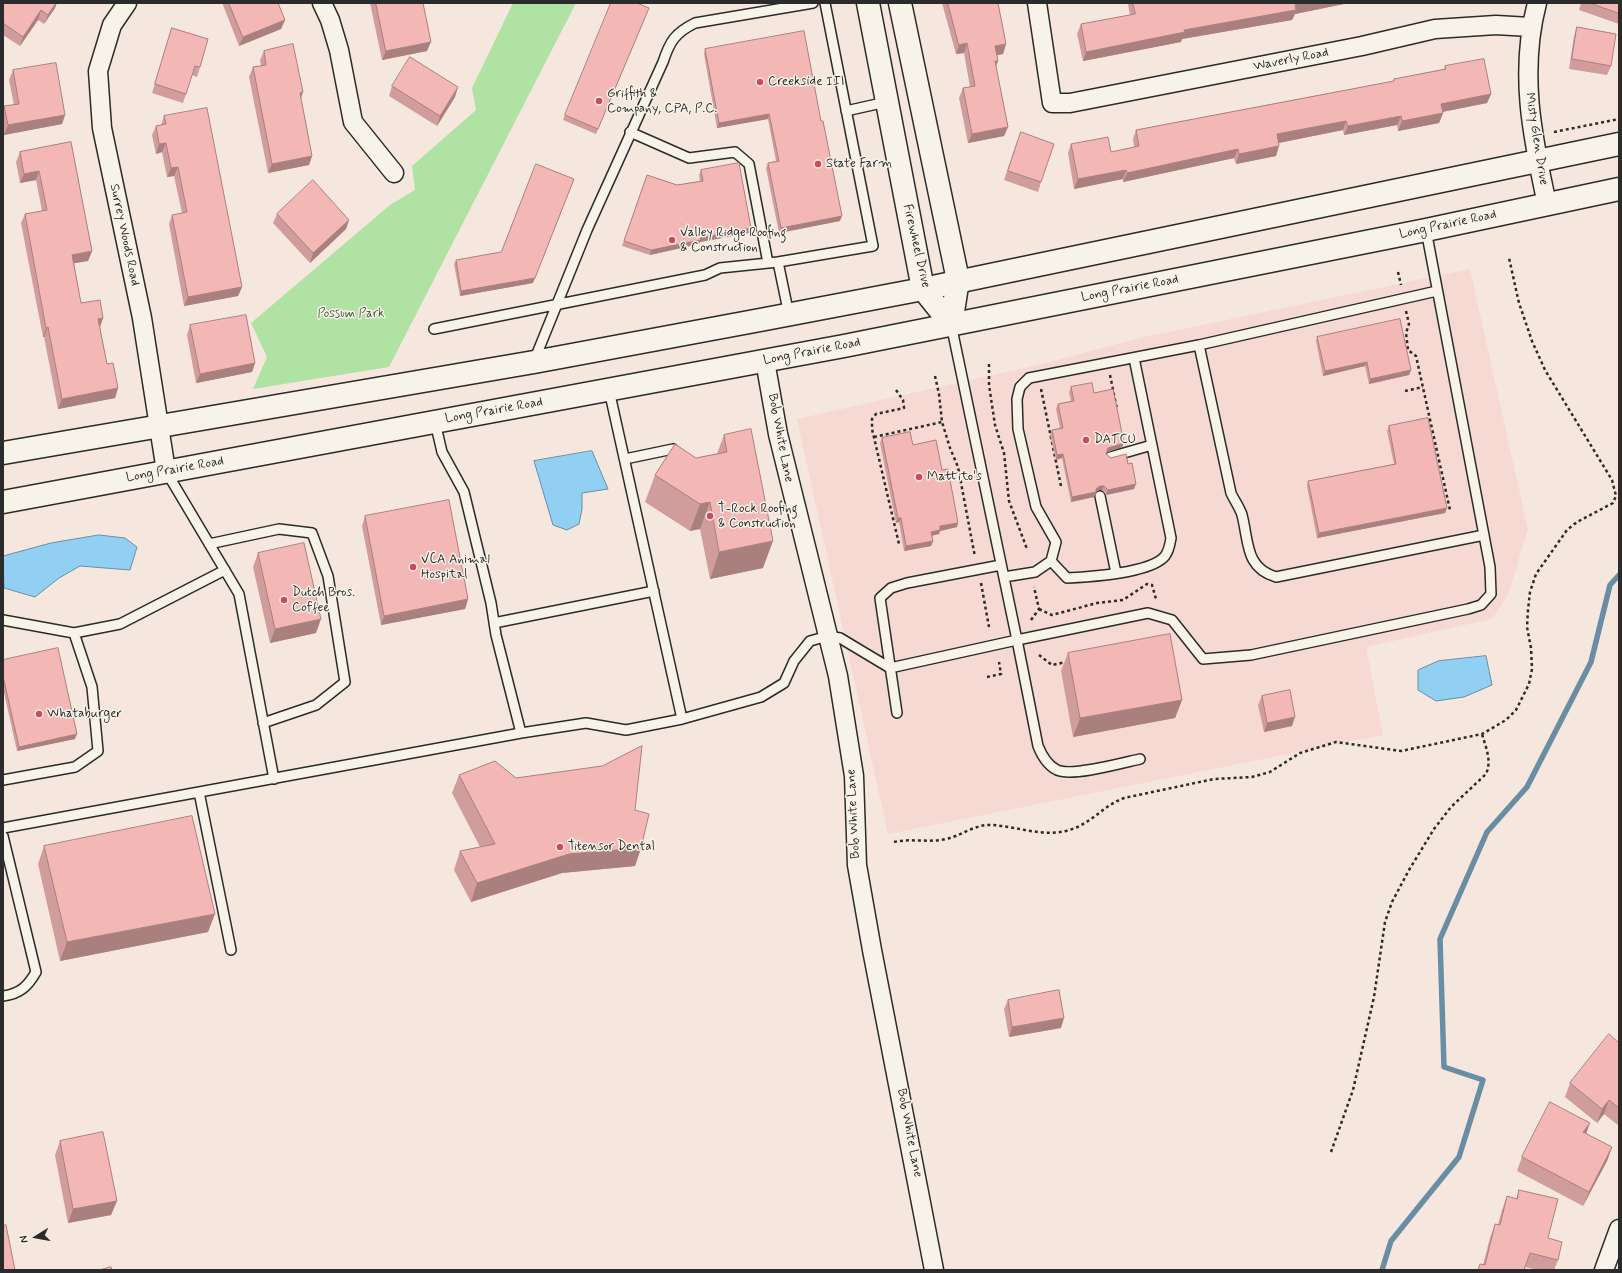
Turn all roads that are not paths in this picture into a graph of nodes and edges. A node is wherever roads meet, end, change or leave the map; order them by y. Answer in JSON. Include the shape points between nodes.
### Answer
{"nodes":[{"id":1,"x":127,"y":3,"type":"edge"},
{"id":2,"x":322,"y":3,"type":"edge"},
{"id":3,"x":813,"y":3,"type":"edge"},
{"id":4,"x":825,"y":3,"type":"edge"},
{"id":5,"x":868,"y":3,"type":"edge"},
{"id":6,"x":900,"y":3,"type":"edge"},
{"id":7,"x":1037,"y":3,"type":"edge"},
{"id":8,"x":1537,"y":3,"type":"edge"},
{"id":9,"x":1530,"y":27,"type":"junction"},
{"id":10,"x":886,"y":102,"type":"junction"},
{"id":11,"x":846,"y":111,"type":"junction"},
{"id":12,"x":630,"y":132,"type":"junction"},
{"id":13,"x":1619,"y":144,"type":"edge"},
{"id":14,"x":1538,"y":161,"type":"junction"},
{"id":15,"x":394,"y":173,"type":"dead end"},
{"id":16,"x":1619,"y":189,"type":"edge"},
{"id":17,"x":1547,"y":204,"type":"junction"},
{"id":18,"x":1426,"y":230,"type":"junction"},
{"id":19,"x":778,"y":262,"type":"junction"},
{"id":20,"x":768,"y":263,"type":"junction"},
{"id":21,"x":958,"y":280,"type":"junction"},
{"id":22,"x":923,"y":289,"type":"junction"},
{"id":23,"x":1437,"y":291,"type":"junction"},
{"id":24,"x":557,"y":306,"type":"junction"},
{"id":25,"x":789,"y":315,"type":"junction"},
{"id":26,"x":951,"y":324,"type":"junction"},
{"id":27,"x":434,"y":329,"type":"dead end"},
{"id":28,"x":1199,"y":345,"type":"junction"},
{"id":29,"x":1134,"y":358,"type":"junction"},
{"id":30,"x":766,"y":361,"type":"junction"},
{"id":31,"x":534,"y":362,"type":"junction"},
{"id":32,"x":609,"y":390,"type":"junction"},
{"id":33,"x":435,"y":422,"type":"junction"},
{"id":34,"x":159,"y":426,"type":"junction"},
{"id":35,"x":1152,"y":445,"type":"junction"},
{"id":36,"x":673,"y":449,"type":"edge"},
{"id":37,"x":3,"y":454,"type":"edge"},
{"id":38,"x":1110,"y":457,"type":"edge"},
{"id":39,"x":624,"y":459,"type":"junction"},
{"id":40,"x":166,"y":471,"type":"junction"},
{"id":41,"x":1100,"y":496,"type":"dead end"},
{"id":42,"x":3,"y":502,"type":"edge"},
{"id":43,"x":1484,"y":535,"type":"junction"},
{"id":44,"x":209,"y":544,"type":"junction"},
{"id":45,"x":1051,"y":561,"type":"junction"},
{"id":46,"x":1001,"y":565,"type":"junction"},
{"id":47,"x":225,"y":570,"type":"junction"},
{"id":48,"x":1116,"y":573,"type":"junction"},
{"id":49,"x":1004,"y":577,"type":"junction"},
{"id":50,"x":654,"y":591,"type":"junction"},
{"id":51,"x":3,"y":620,"type":"edge"},
{"id":52,"x":494,"y":623,"type":"junction"},
{"id":53,"x":74,"y":633,"type":"junction"},
{"id":54,"x":828,"y":636,"type":"junction"},
{"id":55,"x":1017,"y":640,"type":"junction"},
{"id":56,"x":890,"y":668,"type":"junction"},
{"id":57,"x":897,"y":714,"type":"dead end"},
{"id":58,"x":682,"y":718,"type":"junction"},
{"id":59,"x":263,"y":722,"type":"junction"},
{"id":60,"x":521,"y":733,"type":"junction"},
{"id":61,"x":1140,"y":759,"type":"dead end"},
{"id":62,"x":274,"y":779,"type":"junction"},
{"id":63,"x":3,"y":780,"type":"edge"},
{"id":64,"x":199,"y":792,"type":"junction"},
{"id":65,"x":3,"y":828,"type":"edge"},
{"id":66,"x":3,"y":836,"type":"edge"},
{"id":67,"x":231,"y":950,"type":"dead end"},
{"id":68,"x":3,"y":996,"type":"edge"},
{"id":69,"x":1619,"y":1229,"type":"edge"},
{"id":70,"x":934,"y":1270,"type":"edge"},
{"id":71,"x":1604,"y":1270,"type":"edge"}],
"edges":[{"from":1,"to":34,"type":"street","name":"Surrey Woods Road","via":[[112,25],[98,71],[102,128],[142,318]]},
{"from":2,"to":15,"type":"street","via":[[339,50],[353,122]]},
{"from":3,"to":12,"type":"lane","via":[[695,23],[681,30],[669,43],[663,62]]},
{"from":4,"to":11,"type":"lane"},
{"from":5,"to":10,"type":"main road","name":"Firewheel Drive"},
{"from":6,"to":21,"type":"main road"},
{"from":7,"to":9,"type":"street","name":"Waverly Road","via":[[1052,103],[1076,102],[1435,30],[1496,25]]},
{"from":8,"to":9,"type":"street","name":"Misty Glen Drive"},
{"from":9,"to":14,"type":"street","name":"Misty Glen Drive","via":[[1527,59],[1528,103]]},
{"from":10,"to":11,"type":"lane"},
{"from":10,"to":22,"type":"main road","name":"Firewheel Drive"},
{"from":11,"to":19,"type":"lane","via":[[873,246]]},
{"from":12,"to":20,"type":"lane","via":[[689,158],[735,152],[749,164]]},
{"from":12,"to":24,"type":"lane"},
{"from":13,"to":14,"type":"main road"},
{"from":14,"to":17,"type":"street","name":"Misty Glen Drive"},
{"from":14,"to":21,"type":"main road"},
{"from":16,"to":17,"type":"main road","name":"Long Prairie Road"},
{"from":17,"to":18,"type":"main road","name":"Long Prairie Road"},
{"from":18,"to":23,"type":"lane"},
{"from":18,"to":26,"type":"main road","name":"Long Prairie Road"},
{"from":19,"to":20,"type":"lane"},
{"from":19,"to":25,"type":"lane"},
{"from":20,"to":24,"type":"lane","via":[[720,268],[704,275]]},
{"from":21,"to":22,"type":"main road"},
{"from":21,"to":26,"type":"main road"},
{"from":22,"to":25,"type":"main road"},
{"from":22,"to":26,"type":"main road","name":"Firewheel Drive"},
{"from":23,"to":28,"type":"lane"},
{"from":23,"to":43,"type":"lane"},
{"from":24,"to":27,"type":"lane"},
{"from":24,"to":31,"type":"lane"},
{"from":25,"to":31,"type":"main road"},
{"from":26,"to":30,"type":"main road","name":"Long Prairie Road"},
{"from":26,"to":46,"type":"lane"},
{"from":28,"to":29,"type":"lane"},
{"from":28,"to":43,"type":"lane","via":[[1231,493],[1241,513],[1251,557],[1262,571],[1276,577]]},
{"from":29,"to":35,"type":"lane"},
{"from":29,"to":45,"type":"lane","via":[[1030,378],[1020,387],[1017,400],[1018,429],[1036,507],[1056,542]]},
{"from":30,"to":32,"type":"main road","name":"Long Prairie Road"},
{"from":30,"to":54,"type":"street","name":"Bob White Lane","via":[[780,442]]},
{"from":31,"to":34,"type":"main road"},
{"from":32,"to":33,"type":"main road","name":"Long Prairie Road"},
{"from":32,"to":39,"type":"lane"},
{"from":33,"to":40,"type":"main road","name":"Long Prairie Road"},
{"from":33,"to":52,"type":"lane","via":[[442,452],[464,492]]},
{"from":34,"to":37,"type":"main road"},
{"from":34,"to":40,"type":"street","name":"Surrey Woods Road"},
{"from":35,"to":38,"type":"lane"},
{"from":35,"to":48,"type":"lane","via":[[1171,538],[1169,549],[1165,556],[1147,567]]},
{"from":36,"to":39,"type":"lane"},
{"from":39,"to":50,"type":"lane"},
{"from":40,"to":42,"type":"main road","name":"Long Prairie Road"},
{"from":40,"to":44,"type":"lane"},
{"from":41,"to":48,"type":"lane"},
{"from":43,"to":55,"type":"lane","via":[[1490,567],[1491,594],[1481,605],[1468,610],[1251,656],[1203,659],[1172,620],[1148,613]]},
{"from":44,"to":47,"type":"lane"},
{"from":44,"to":59,"type":"lane","via":[[279,530],[312,533],[328,576],[345,682],[316,705]]},
{"from":45,"to":48,"type":"lane","via":[[1067,578]]},
{"from":45,"to":49,"type":"lane","via":[[1035,572]]},
{"from":46,"to":49,"type":"lane"},
{"from":46,"to":56,"type":"lane","via":[[907,583],[891,588],[880,598]]},
{"from":47,"to":53,"type":"lane","via":[[120,624]]},
{"from":47,"to":59,"type":"lane","via":[[239,594]]},
{"from":49,"to":55,"type":"lane"},
{"from":50,"to":52,"type":"lane"},
{"from":50,"to":58,"type":"lane"},
{"from":51,"to":53,"type":"lane"},
{"from":52,"to":60,"type":"lane"},
{"from":53,"to":63,"type":"lane","via":[[92,687],[98,751],[75,767]]},
{"from":54,"to":56,"type":"lane","via":[[840,638]]},
{"from":54,"to":58,"type":"lane","via":[[810,640],[794,661],[784,683],[761,697]]},
{"from":54,"to":70,"type":"street","name":"Bob White Lane","via":[[838,676],[854,776],[857,865]]},
{"from":55,"to":56,"type":"lane"},
{"from":55,"to":61,"type":"lane","via":[[1038,746],[1043,759],[1057,770],[1072,773]]},
{"from":56,"to":57,"type":"lane"},
{"from":58,"to":60,"type":"lane","via":[[626,730],[586,723]]},
{"from":59,"to":62,"type":"lane"},
{"from":60,"to":62,"type":"lane"},
{"from":62,"to":64,"type":"lane"},
{"from":64,"to":65,"type":"lane"},
{"from":64,"to":67,"type":"lane"},
{"from":66,"to":68,"type":"lane","via":[[36,972],[28,985],[18,992]]},
{"from":69,"to":71,"type":"street"}]}
